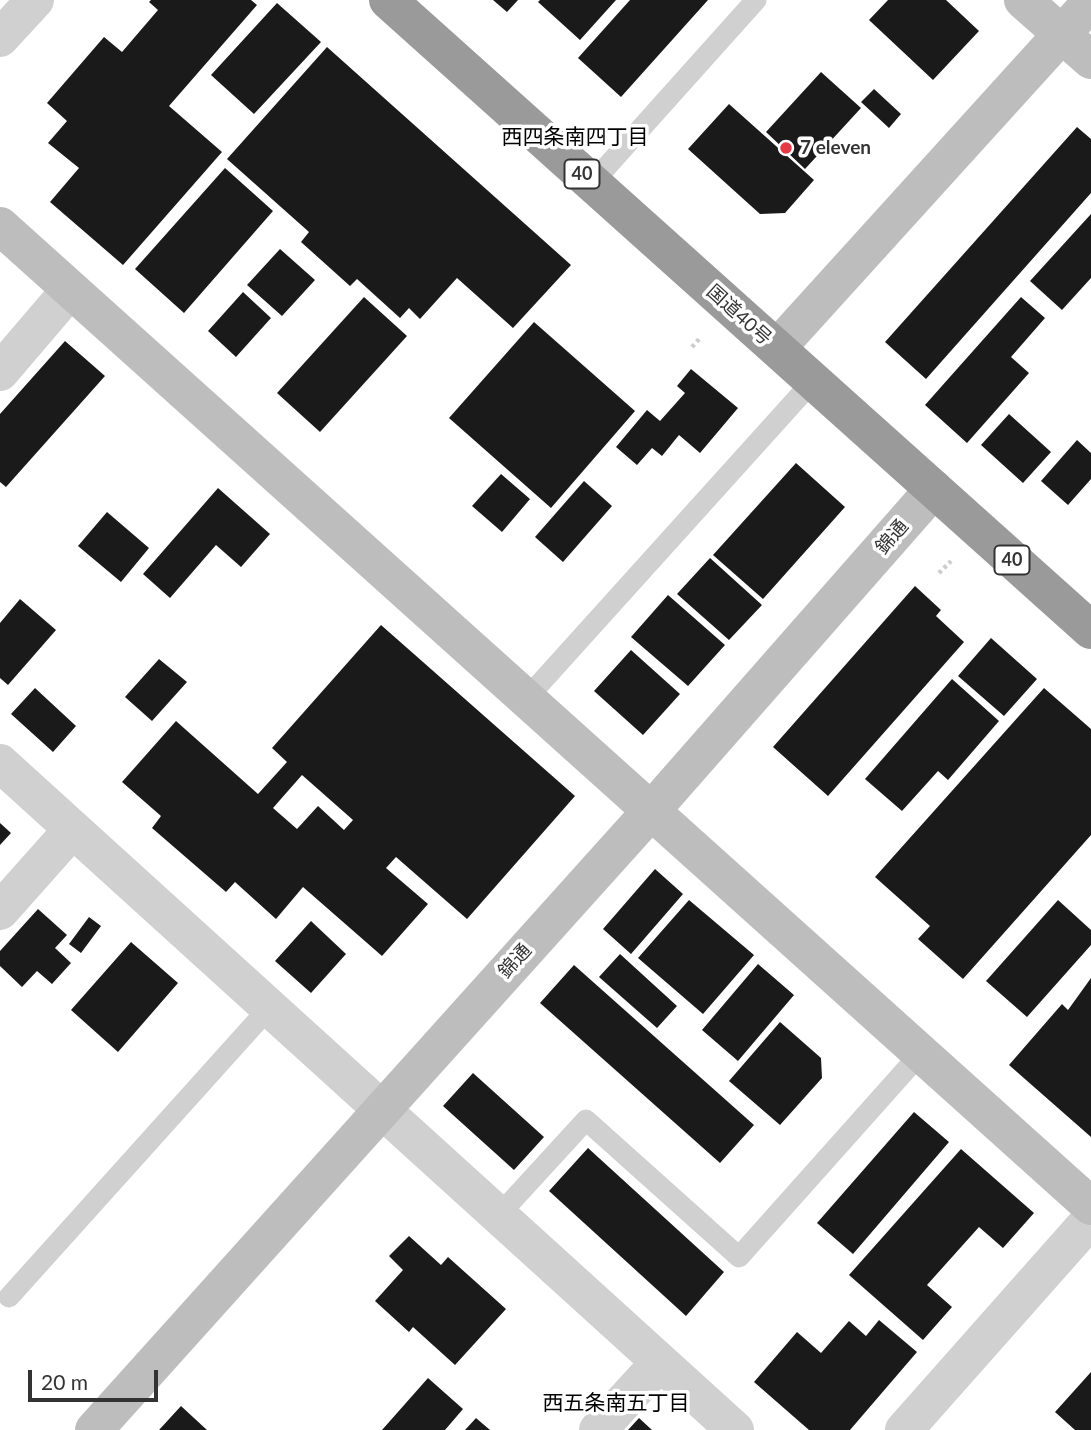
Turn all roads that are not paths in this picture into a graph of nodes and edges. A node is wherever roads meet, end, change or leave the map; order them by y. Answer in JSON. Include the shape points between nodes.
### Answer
{"nodes":[{"id":1,"x":35,"y":0,"type":"edge"},
{"id":2,"x":388,"y":0,"type":"edge"},
{"id":3,"x":756,"y":0,"type":"edge"},
{"id":4,"x":1023,"y":0,"type":"edge"},
{"id":5,"x":1091,"y":2,"type":"edge"},
{"id":6,"x":1062,"y":34,"type":"junction"},
{"id":7,"x":0,"y":38,"type":"edge"},
{"id":8,"x":1091,"y":60,"type":"edge"},
{"id":9,"x":592,"y":183,"type":"junction"},
{"id":10,"x":0,"y":226,"type":"edge"},
{"id":11,"x":70,"y":290,"type":"junction"},
{"id":12,"x":777,"y":348,"type":"junction"},
{"id":13,"x":0,"y":372,"type":"edge"},
{"id":14,"x":813,"y":381,"type":"junction"},
{"id":15,"x":934,"y":489,"type":"junction"},
{"id":16,"x":1091,"y":630,"type":"edge"},
{"id":17,"x":526,"y":698,"type":"junction"},
{"id":18,"x":0,"y":763,"type":"edge"},
{"id":19,"x":651,"y":811,"type":"junction"},
{"id":20,"x":72,"y":830,"type":"junction"},
{"id":21,"x":0,"y":911,"type":"edge"},
{"id":22,"x":269,"y":1008,"type":"junction"},
{"id":23,"x":921,"y":1053,"type":"junction"},
{"id":24,"x":380,"y":1109,"type":"junction"},
{"id":25,"x":1091,"y":1206,"type":"edge"},
{"id":26,"x":498,"y":1216,"type":"junction"},
{"id":27,"x":1091,"y":1219,"type":"edge"},
{"id":28,"x":9,"y":1297,"type":"dead end"},
{"id":29,"x":660,"y":1362,"type":"junction"},
{"id":30,"x":94,"y":1430,"type":"edge"},
{"id":31,"x":598,"y":1430,"type":"edge"},
{"id":32,"x":735,"y":1430,"type":"edge"},
{"id":33,"x":904,"y":1430,"type":"edge"}],
"edges":[{"from":1,"to":7,"type":"street"},
{"from":2,"to":9,"type":"highway","name":"国道40号","number":"40"},
{"from":3,"to":9,"type":"lane"},
{"from":4,"to":6,"type":"street"},
{"from":5,"to":6,"type":"street"},
{"from":6,"to":8,"type":"street"},
{"from":6,"to":12,"type":"street"},
{"from":9,"to":12,"type":"highway","name":"国道40号","number":"40"},
{"from":10,"to":11,"type":"street"},
{"from":11,"to":13,"type":"street"},
{"from":11,"to":17,"type":"street"},
{"from":12,"to":14,"type":"highway","name":"国道40号","number":"40"},
{"from":14,"to":15,"type":"highway","name":"国道40号","number":"40"},
{"from":14,"to":17,"type":"lane"},
{"from":15,"to":16,"type":"highway","name":"国道40号","number":"40"},
{"from":15,"to":19,"type":"street","name":"錦通"},
{"from":17,"to":19,"type":"street"},
{"from":18,"to":20,"type":"street"},
{"from":19,"to":23,"type":"street"},
{"from":19,"to":24,"type":"street","name":"錦通"},
{"from":20,"to":21,"type":"street"},
{"from":20,"to":22,"type":"street"},
{"from":22,"to":24,"type":"street"},
{"from":22,"to":28,"type":"lane"},
{"from":23,"to":25,"type":"street"},
{"from":23,"to":26,"type":"lane","via":[[739,1257],[586,1120]]},
{"from":24,"to":26,"type":"street"},
{"from":24,"to":30,"type":"street","name":"錦通"},
{"from":26,"to":29,"type":"street"},
{"from":27,"to":33,"type":"street"},
{"from":29,"to":31,"type":"street"},
{"from":29,"to":32,"type":"street"}]}
